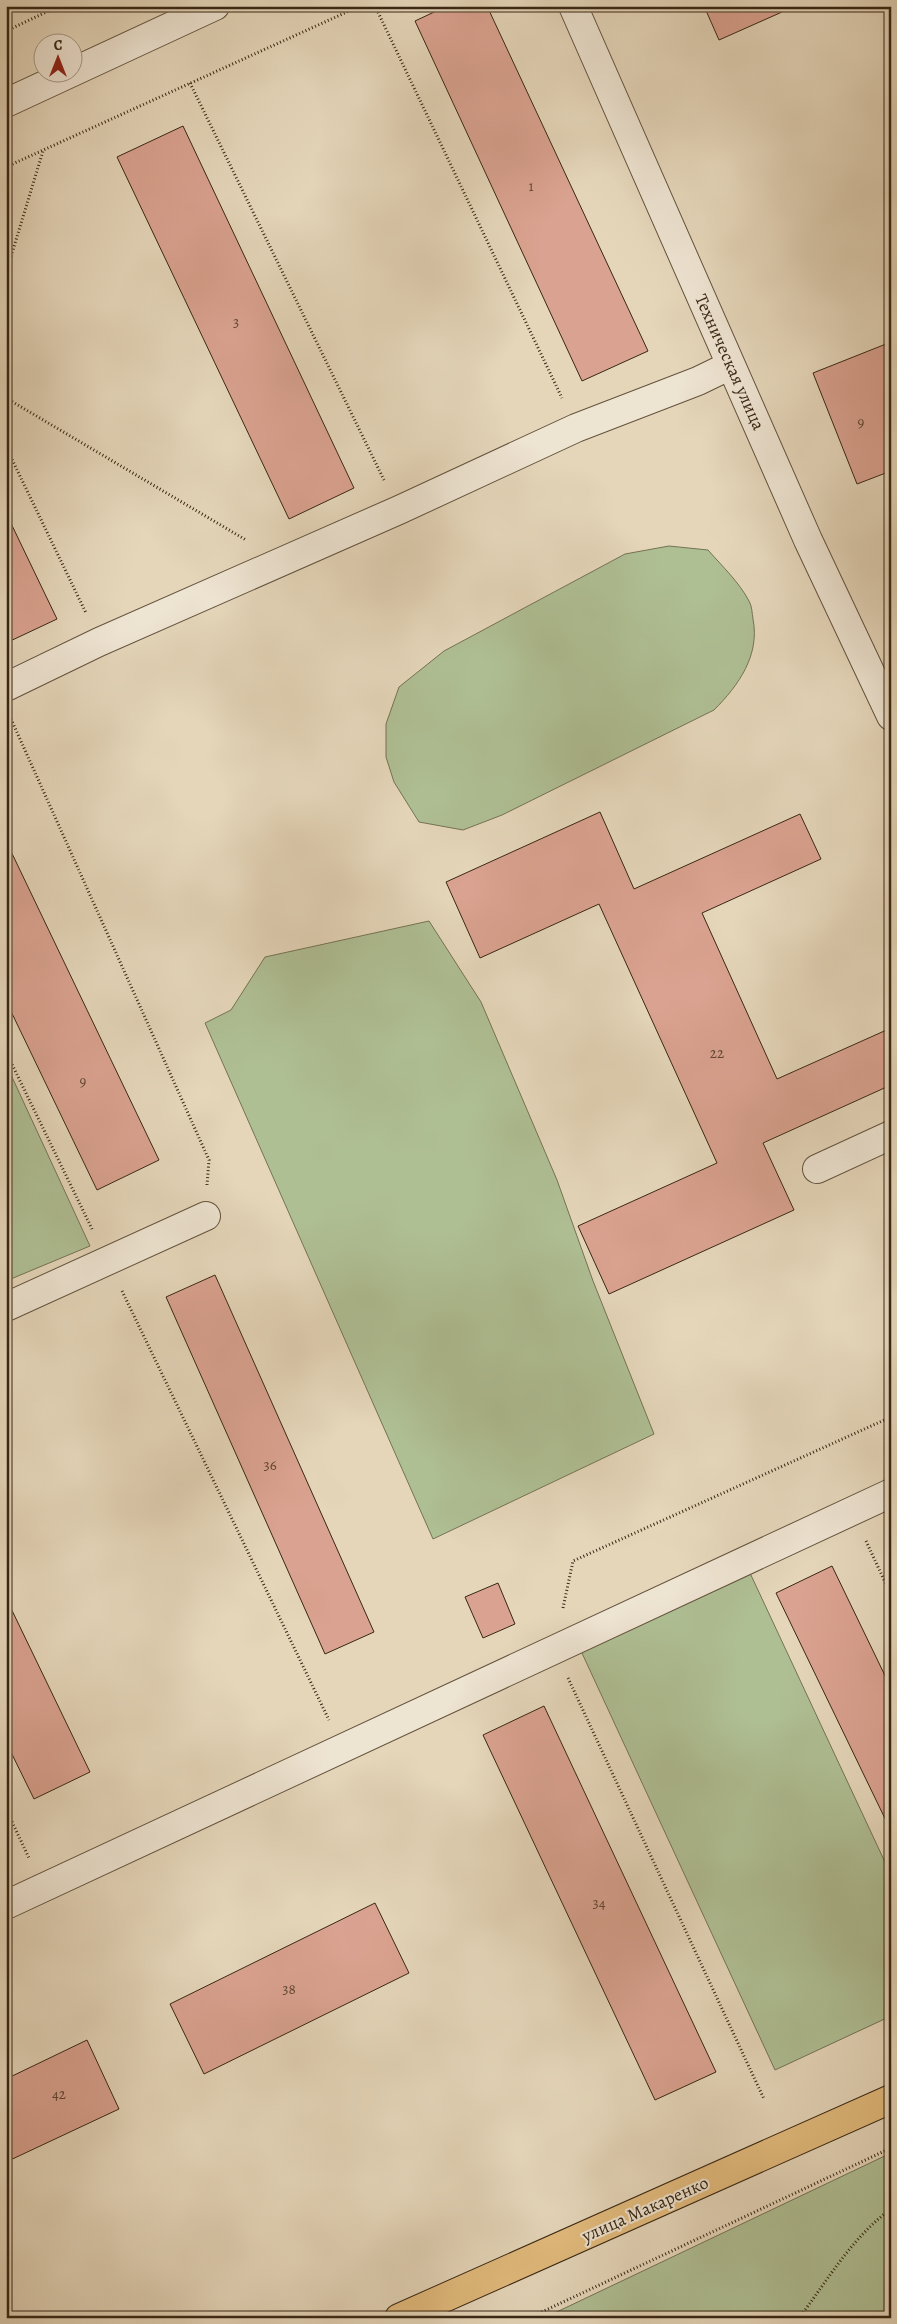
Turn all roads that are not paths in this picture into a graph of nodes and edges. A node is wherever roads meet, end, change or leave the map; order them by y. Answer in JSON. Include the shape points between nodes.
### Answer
{"nodes":[{"id":1,"x":216,"y":6,"type":"edge"},
{"id":2,"x":573,"y":6,"type":"edge"},
{"id":3,"x":6,"y":103,"type":"edge"},
{"id":4,"x":731,"y":365,"type":"junction"},
{"id":5,"x":6,"y":687,"type":"edge"},
{"id":6,"x":891,"y":716,"type":"edge"},
{"id":7,"x":891,"y":1135,"type":"edge"},
{"id":8,"x":817,"y":1170,"type":"dead end"},
{"id":9,"x":206,"y":1216,"type":"road end"},
{"id":10,"x":6,"y":1307,"type":"edge"},
{"id":11,"x":891,"y":1493,"type":"edge"},
{"id":12,"x":6,"y":1905,"type":"edge"},
{"id":13,"x":891,"y":2099,"type":"edge"},
{"id":14,"x":399,"y":2318,"type":"edge"}],
"edges":[{"from":1,"to":3,"type":"street"},
{"from":2,"to":4,"type":"street","name":"Техническая улица"},
{"from":4,"to":5,"type":"street","via":[[576,428]]},
{"from":4,"to":6,"type":"street","name":"Техническая улица","via":[[808,540]]},
{"from":7,"to":8,"type":"street"},
{"from":9,"to":10,"type":"street"},
{"from":11,"to":12,"type":"street"},
{"from":13,"to":14,"type":"main road","name":"улица Макаренко"}]}
